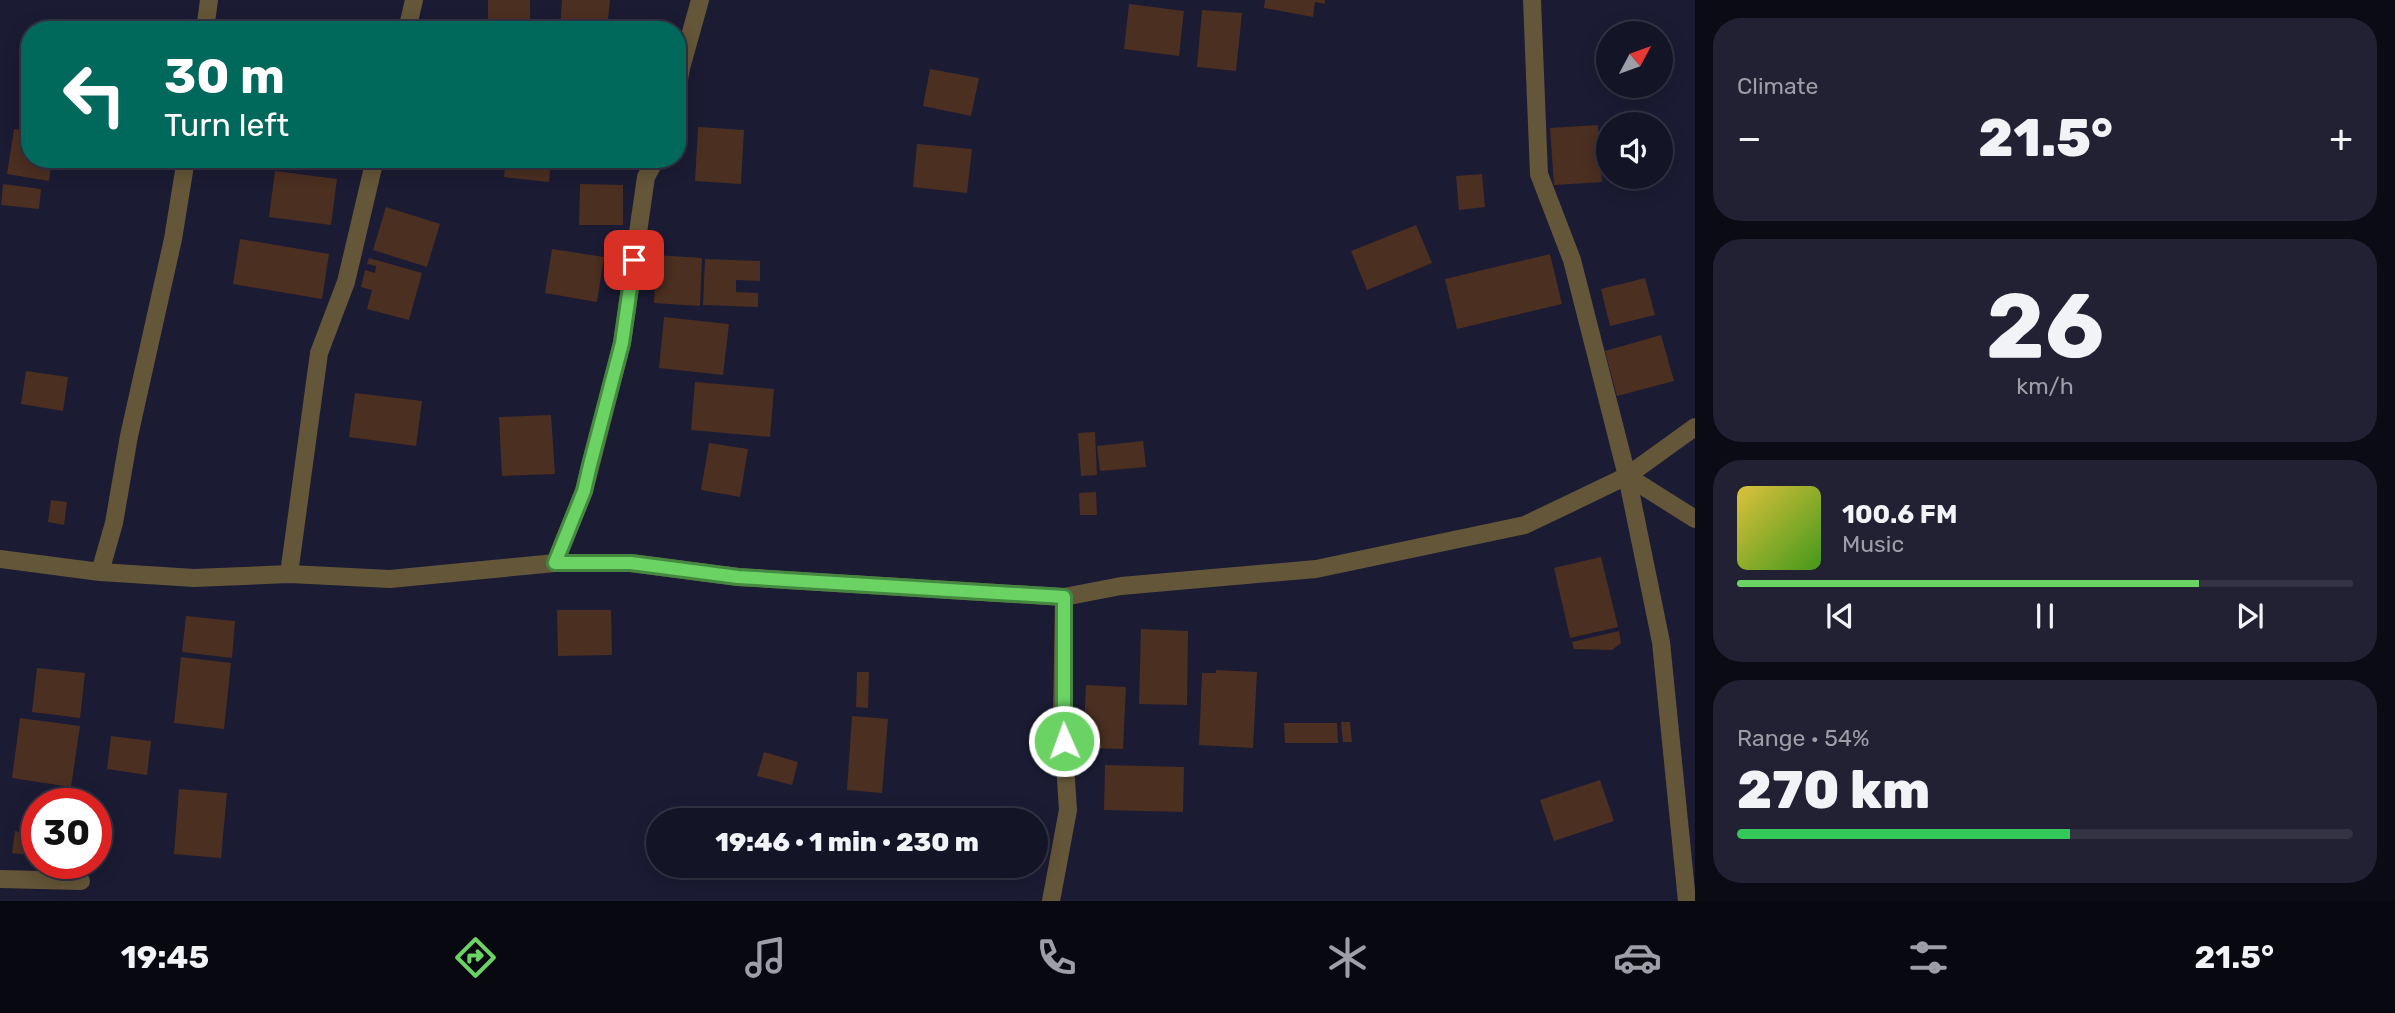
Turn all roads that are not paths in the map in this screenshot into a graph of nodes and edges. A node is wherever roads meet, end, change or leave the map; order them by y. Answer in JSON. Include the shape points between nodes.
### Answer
{"nodes":[{"id":1,"x":209,"y":0,"type":"edge"},
{"id":2,"x":414,"y":0,"type":"edge"},
{"id":3,"x":700,"y":0,"type":"edge"},
{"id":4,"x":1532,"y":0,"type":"edge"},
{"id":5,"x":206,"y":21,"type":"edge"},
{"id":6,"x":409,"y":21,"type":"edge"},
{"id":7,"x":686,"y":50,"type":"edge"},
{"id":8,"x":185,"y":168,"type":"edge"},
{"id":9,"x":373,"y":168,"type":"edge"},
{"id":10,"x":651,"y":168,"type":"edge"},
{"id":11,"x":1695,"y":427,"type":"edge"},
{"id":12,"x":1627,"y":476,"type":"junction"},
{"id":13,"x":1695,"y":519,"type":"edge"},
{"id":14,"x":0,"y":559,"type":"edge"},
{"id":15,"x":555,"y":563,"type":"junction"},
{"id":16,"x":100,"y":572,"type":"junction"},
{"id":17,"x":289,"y":574,"type":"junction"},
{"id":18,"x":1064,"y":597,"type":"junction"},
{"id":19,"x":0,"y":879,"type":"edge"},
{"id":20,"x":81,"y":881,"type":"dead end"},
{"id":21,"x":1051,"y":901,"type":"edge"},
{"id":22,"x":1687,"y":901,"type":"edge"}],
"edges":[{"from":1,"to":5,"type":"street"},
{"from":2,"to":6,"type":"street"},
{"from":3,"to":7,"type":"street"},
{"from":4,"to":12,"type":"street","via":[[1539,174],[1572,260]]},
{"from":8,"to":16,"type":"street","via":[[114,523]]},
{"from":9,"to":17,"type":"street","via":[[346,282],[318,352]]},
{"from":10,"to":15,"type":"street","via":[[622,343],[584,491]]},
{"from":11,"to":12,"type":"street"},
{"from":12,"to":13,"type":"street"},
{"from":12,"to":18,"type":"street","via":[[1512,528],[1317,569],[1121,586]]},
{"from":12,"to":22,"type":"street","via":[[1661,642]]},
{"from":14,"to":16,"type":"street"},
{"from":15,"to":17,"type":"street","via":[[390,579]]},
{"from":15,"to":18,"type":"street","via":[[631,563],[738,577]]},
{"from":16,"to":17,"type":"street","via":[[194,578]]},
{"from":18,"to":21,"type":"street","via":[[1062,718],[1068,810]]},
{"from":19,"to":20,"type":"street"}]}
